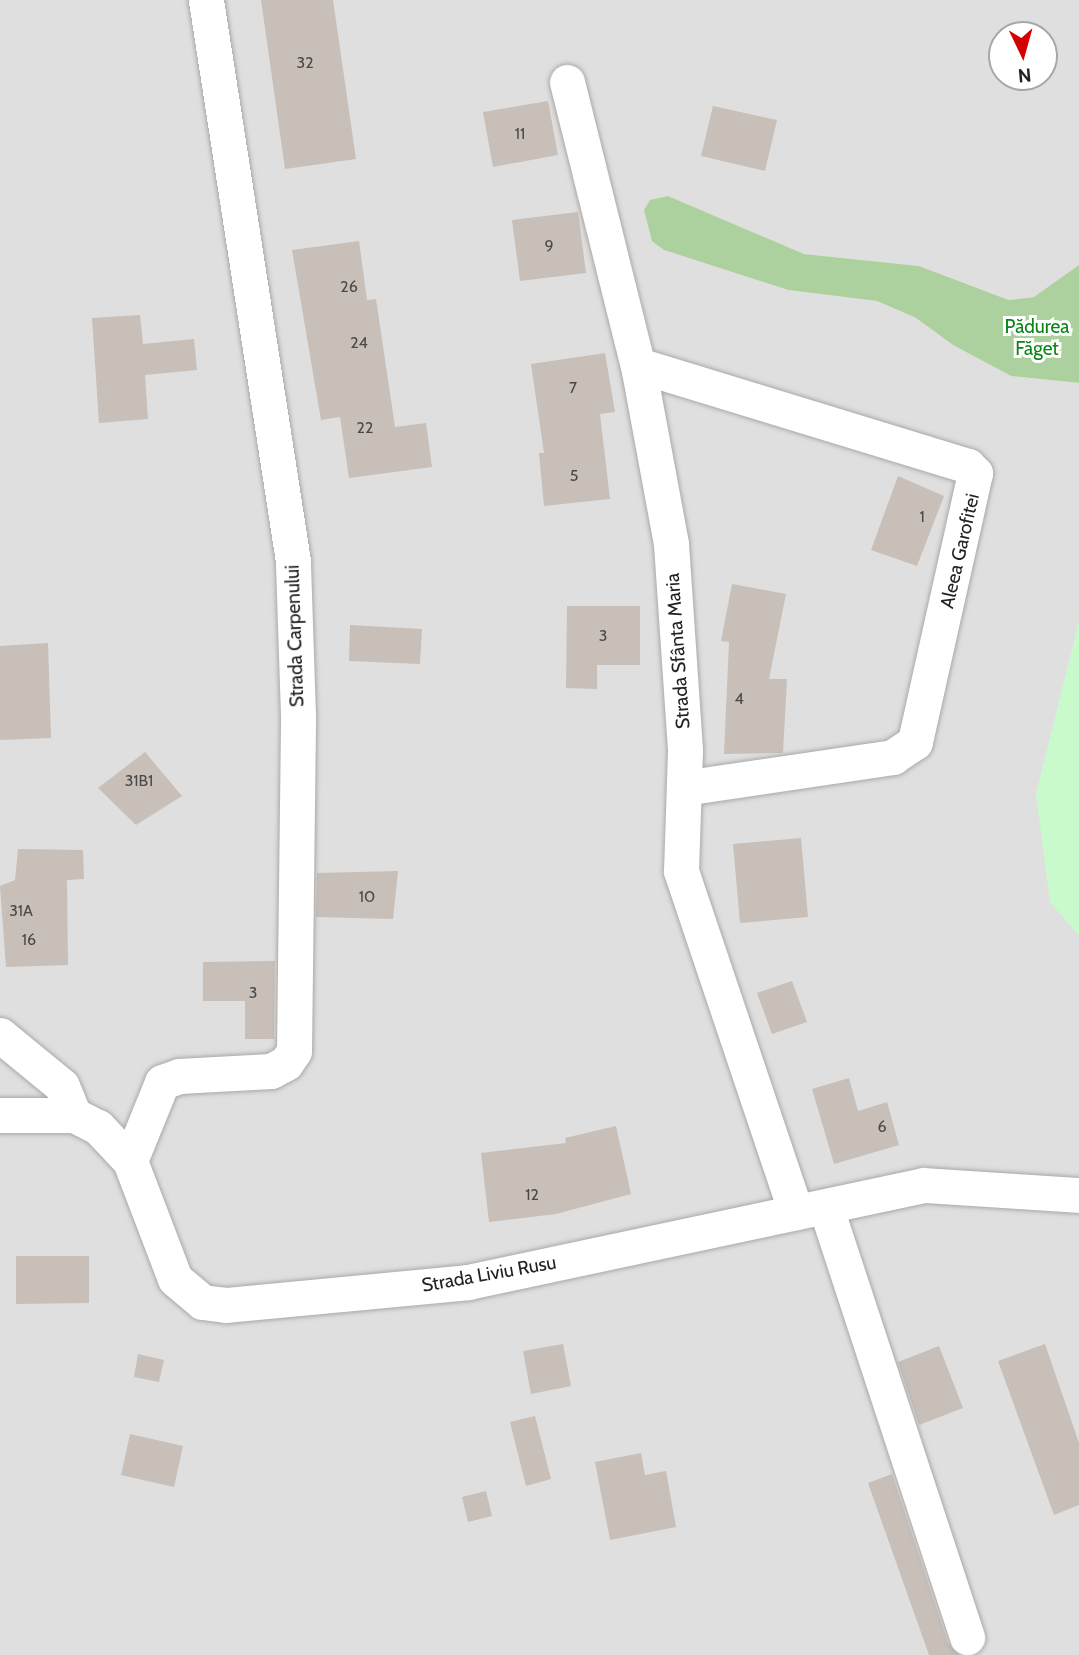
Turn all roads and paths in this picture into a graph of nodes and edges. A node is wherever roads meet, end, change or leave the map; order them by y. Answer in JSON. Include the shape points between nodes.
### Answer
{"nodes":[{"id":1,"x":206,"y":0,"type":"edge"},
{"id":2,"x":567,"y":82,"type":"dead end"},
{"id":3,"x":638,"y":365,"type":"junction"},
{"id":4,"x":684,"y":788,"type":"junction"},
{"id":5,"x":0,"y":1035,"type":"edge"},
{"id":6,"x":0,"y":1115,"type":"edge"},
{"id":7,"x":74,"y":1115,"type":"junction"},
{"id":8,"x":130,"y":1161,"type":"junction"},
{"id":9,"x":1079,"y":1195,"type":"edge"},
{"id":10,"x":811,"y":1210,"type":"junction"},
{"id":11,"x":967,"y":1637,"type":"dead end"}],
"edges":[{"from":1,"to":8,"type":"street","name":"Strada Carpenului","via":[[293,561],[298,715],[294,1051],[286,1063],[271,1071],[179,1076],[162,1082]]},
{"from":2,"to":3,"type":"street","name":"Strada Sfânta Maria"},
{"from":3,"to":4,"type":"street","name":"Strada Sfânta Maria","via":[[671,544]]},
{"from":3,"to":4,"type":"street","name":"Aleea Garofitei","via":[[968,466],[975,473],[915,742],[893,757]]},
{"from":4,"to":10,"type":"street","name":"Strada Sfânta Maria","via":[[681,871]]},
{"from":5,"to":7,"type":"street","via":[[62,1086]]},
{"from":6,"to":7,"type":"street"},
{"from":7,"to":8,"type":"street","name":"Strada Liviu Rusu","via":[[98,1127]]},
{"from":8,"to":10,"type":"street","name":"Strada Liviu Rusu","via":[[175,1279],[202,1302],[226,1305],[468,1282]]},
{"from":9,"to":10,"type":"street","name":"Strada Liviu Rusu","via":[[924,1185]]},
{"from":10,"to":11,"type":"street","name":"Strada Sfânta Maria"}]}
